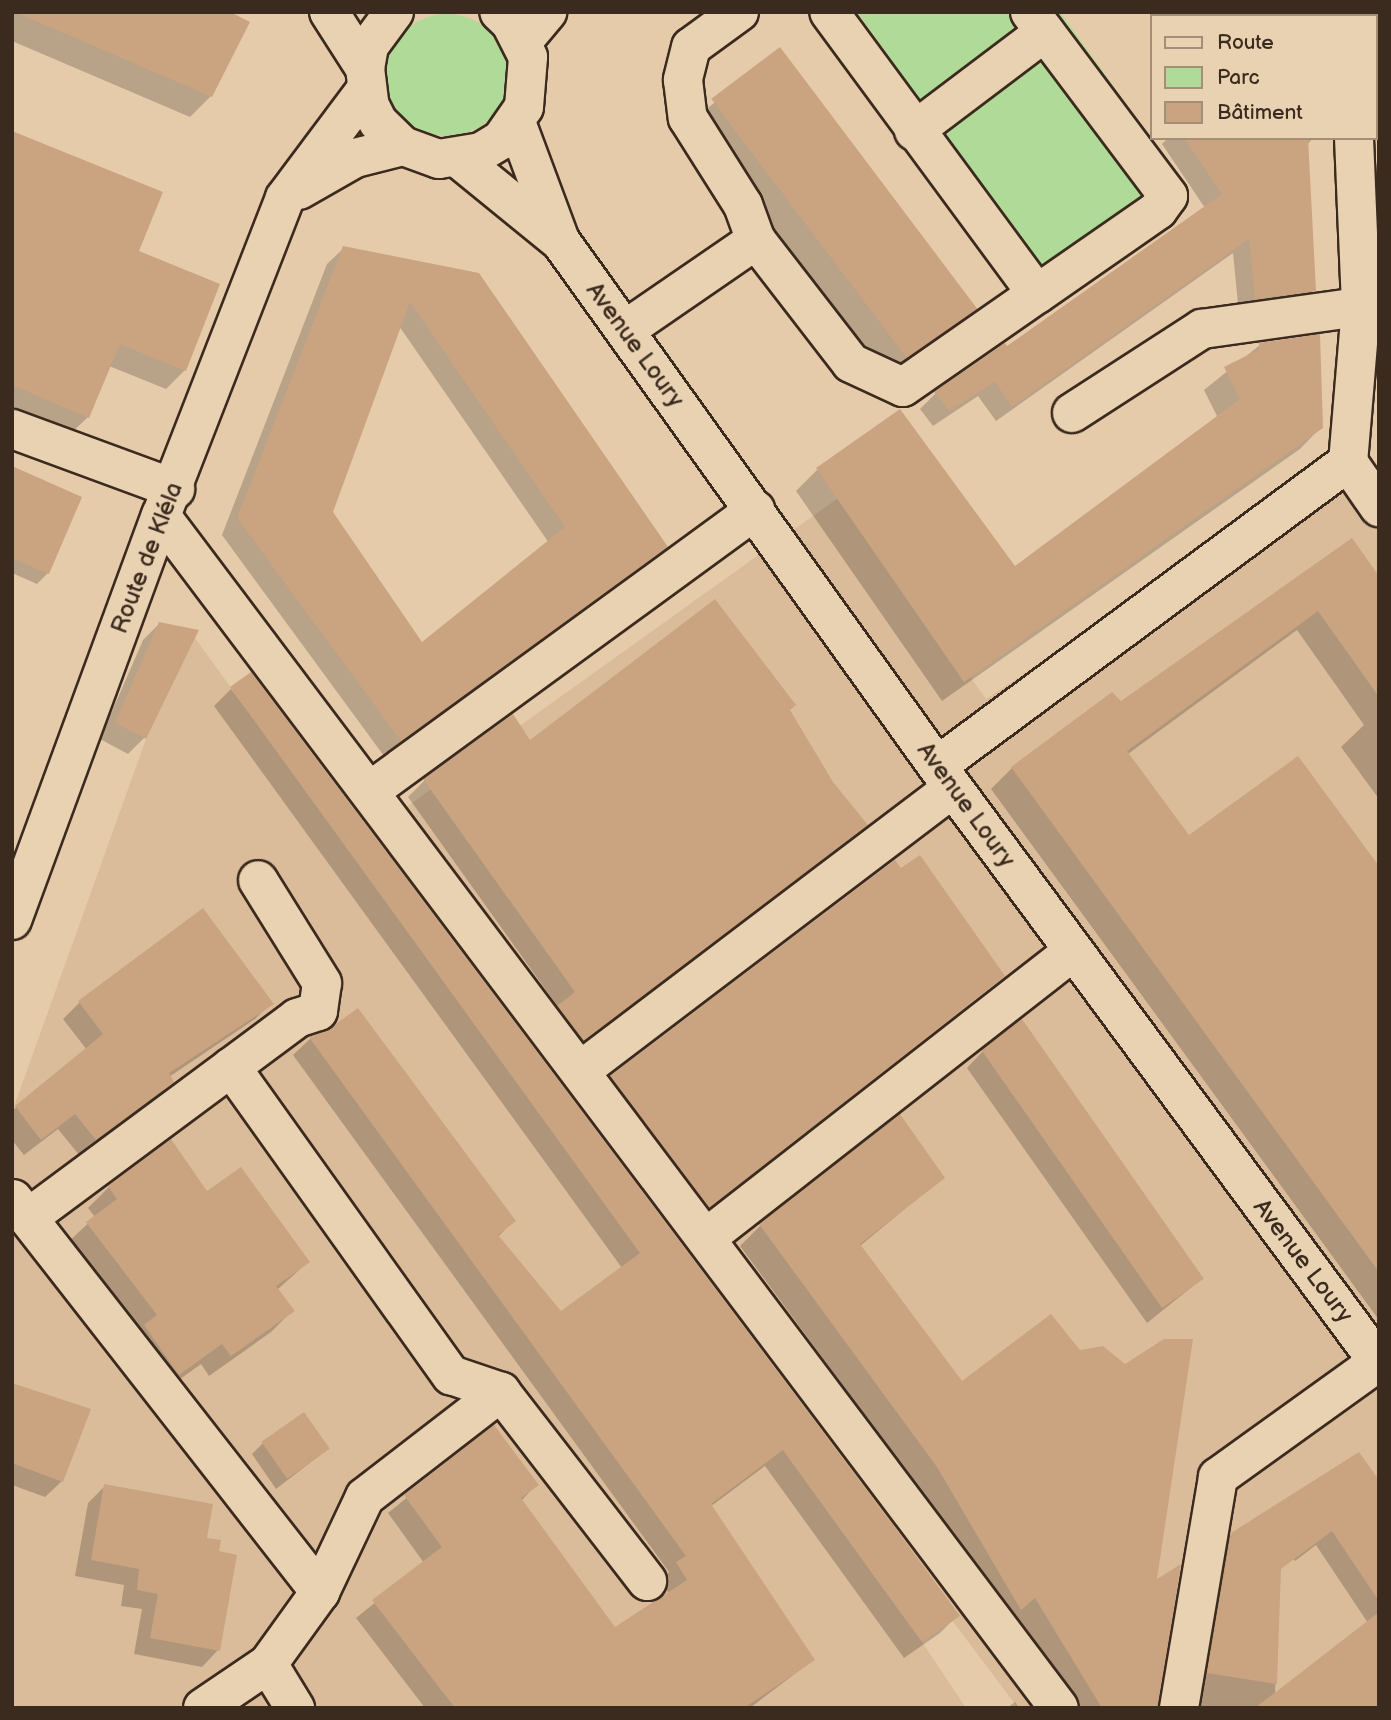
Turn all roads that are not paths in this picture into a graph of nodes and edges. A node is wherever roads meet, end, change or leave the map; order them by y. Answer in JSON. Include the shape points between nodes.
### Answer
{"nodes":[{"id":1,"x":329,"y":12,"type":"edge"},
{"id":2,"x":394,"y":12,"type":"edge"},
{"id":3,"x":547,"y":12,"type":"edge"},
{"id":4,"x":739,"y":12,"type":"edge"},
{"id":5,"x":829,"y":12,"type":"edge"},
{"id":6,"x":1038,"y":22,"type":"edge"},
{"id":7,"x":511,"y":27,"type":"edge"},
{"id":8,"x":365,"y":80,"type":"junction"},
{"id":9,"x":516,"y":122,"type":"junction"},
{"id":10,"x":914,"y":131,"type":"junction"},
{"id":11,"x":1354,"y":140,"type":"edge"},
{"id":12,"x":402,"y":146,"type":"junction"},
{"id":13,"x":458,"y":158,"type":"junction"},
{"id":14,"x":285,"y":198,"type":"junction"},
{"id":15,"x":756,"y":240,"type":"junction"},
{"id":16,"x":561,"y":242,"type":"junction"},
{"id":17,"x":1037,"y":294,"type":"junction"},
{"id":18,"x":1370,"y":306,"type":"edge"},
{"id":19,"x":625,"y":330,"type":"junction"},
{"id":20,"x":1072,"y":413,"type":"dead end"},
{"id":21,"x":12,"y":429,"type":"edge"},
{"id":22,"x":1348,"y":462,"type":"junction"},
{"id":23,"x":168,"y":502,"type":"junction"},
{"id":24,"x":1379,"y":507,"type":"edge"},
{"id":25,"x":755,"y":510,"type":"junction"},
{"id":26,"x":945,"y":777,"type":"junction"},
{"id":27,"x":370,"y":791,"type":"junction"},
{"id":28,"x":258,"y":880,"type":"dead end"},
{"id":29,"x":12,"y":920,"type":"edge"},
{"id":30,"x":1073,"y":951,"type":"junction"},
{"id":31,"x":231,"y":1067,"type":"junction"},
{"id":32,"x":580,"y":1071,"type":"junction"},
{"id":33,"x":20,"y":1208,"type":"edge"},
{"id":34,"x":706,"y":1238,"type":"junction"},
{"id":35,"x":1378,"y":1362,"type":"edge"},
{"id":36,"x":500,"y":1392,"type":"junction"},
{"id":37,"x":647,"y":1581,"type":"dead end"},
{"id":38,"x":320,"y":1592,"type":"junction"},
{"id":39,"x":268,"y":1664,"type":"junction"},
{"id":40,"x":203,"y":1708,"type":"edge"},
{"id":41,"x":295,"y":1708,"type":"edge"},
{"id":42,"x":1059,"y":1708,"type":"edge"},
{"id":43,"x":1179,"y":1708,"type":"edge"}],
"edges":[{"from":1,"to":8,"type":"main road"},
{"from":2,"to":8,"type":"main road","name":"Route de Kléla","via":[[369,46]]},
{"from":3,"to":7,"type":"main road"},
{"from":4,"to":15,"type":"main road","via":[[691,47],[683,80],[688,118],[743,205]]},
{"from":5,"to":10,"type":"main road"},
{"from":6,"to":10,"type":"main road"},
{"from":6,"to":17,"type":"main road","via":[[1168,196],[1158,210]]},
{"from":7,"to":9,"type":"main road","via":[[530,74]]},
{"from":8,"to":12,"type":"main road","via":[[378,122]]},
{"from":8,"to":14,"type":"main road","name":"Route de Kléla"},
{"from":9,"to":13,"type":"main road","via":[[481,152]]},
{"from":9,"to":16,"type":"main road"},
{"from":10,"to":17,"type":"main road"},
{"from":11,"to":18,"type":"main road"},
{"from":12,"to":13,"type":"main road","via":[[439,159]]},
{"from":12,"to":14,"type":"main road","via":[[355,158]]},
{"from":13,"to":16,"type":"main road"},
{"from":14,"to":23,"type":"main road","name":"Route de Kléla"},
{"from":15,"to":17,"type":"main road","via":[[851,363],[903,387]]},
{"from":15,"to":19,"type":"main road"},
{"from":16,"to":19,"type":"main road","name":"Avenue Loury"},
{"from":18,"to":20,"type":"main road","via":[[1202,329]]},
{"from":18,"to":22,"type":"main road"},
{"from":19,"to":25,"type":"main road","name":"Avenue Loury"},
{"from":21,"to":23,"type":"main road"},
{"from":22,"to":24,"type":"main road"},
{"from":22,"to":26,"type":"main road"},
{"from":23,"to":27,"type":"main road"},
{"from":23,"to":29,"type":"main road","name":"Route de Kléla"},
{"from":25,"to":26,"type":"main road","name":"Avenue Loury"},
{"from":25,"to":27,"type":"main road"},
{"from":26,"to":30,"type":"main road","name":"Avenue Loury"},
{"from":26,"to":32,"type":"main road"},
{"from":27,"to":32,"type":"main road"},
{"from":28,"to":31,"type":"main road","via":[[322,983],[318,1011],[297,1018]]},
{"from":30,"to":34,"type":"main road"},
{"from":30,"to":35,"type":"main road","name":"Avenue Loury"},
{"from":31,"to":33,"type":"main road"},
{"from":31,"to":36,"type":"main road","via":[[451,1375]]},
{"from":32,"to":34,"type":"main road"},
{"from":33,"to":38,"type":"main road"},
{"from":34,"to":42,"type":"main road"},
{"from":35,"to":43,"type":"main road","via":[[1218,1477]]},
{"from":36,"to":37,"type":"main road"},
{"from":36,"to":38,"type":"main road","via":[[365,1497]]},
{"from":38,"to":39,"type":"main road"},
{"from":39,"to":40,"type":"main road"},
{"from":39,"to":41,"type":"main road"}]}
